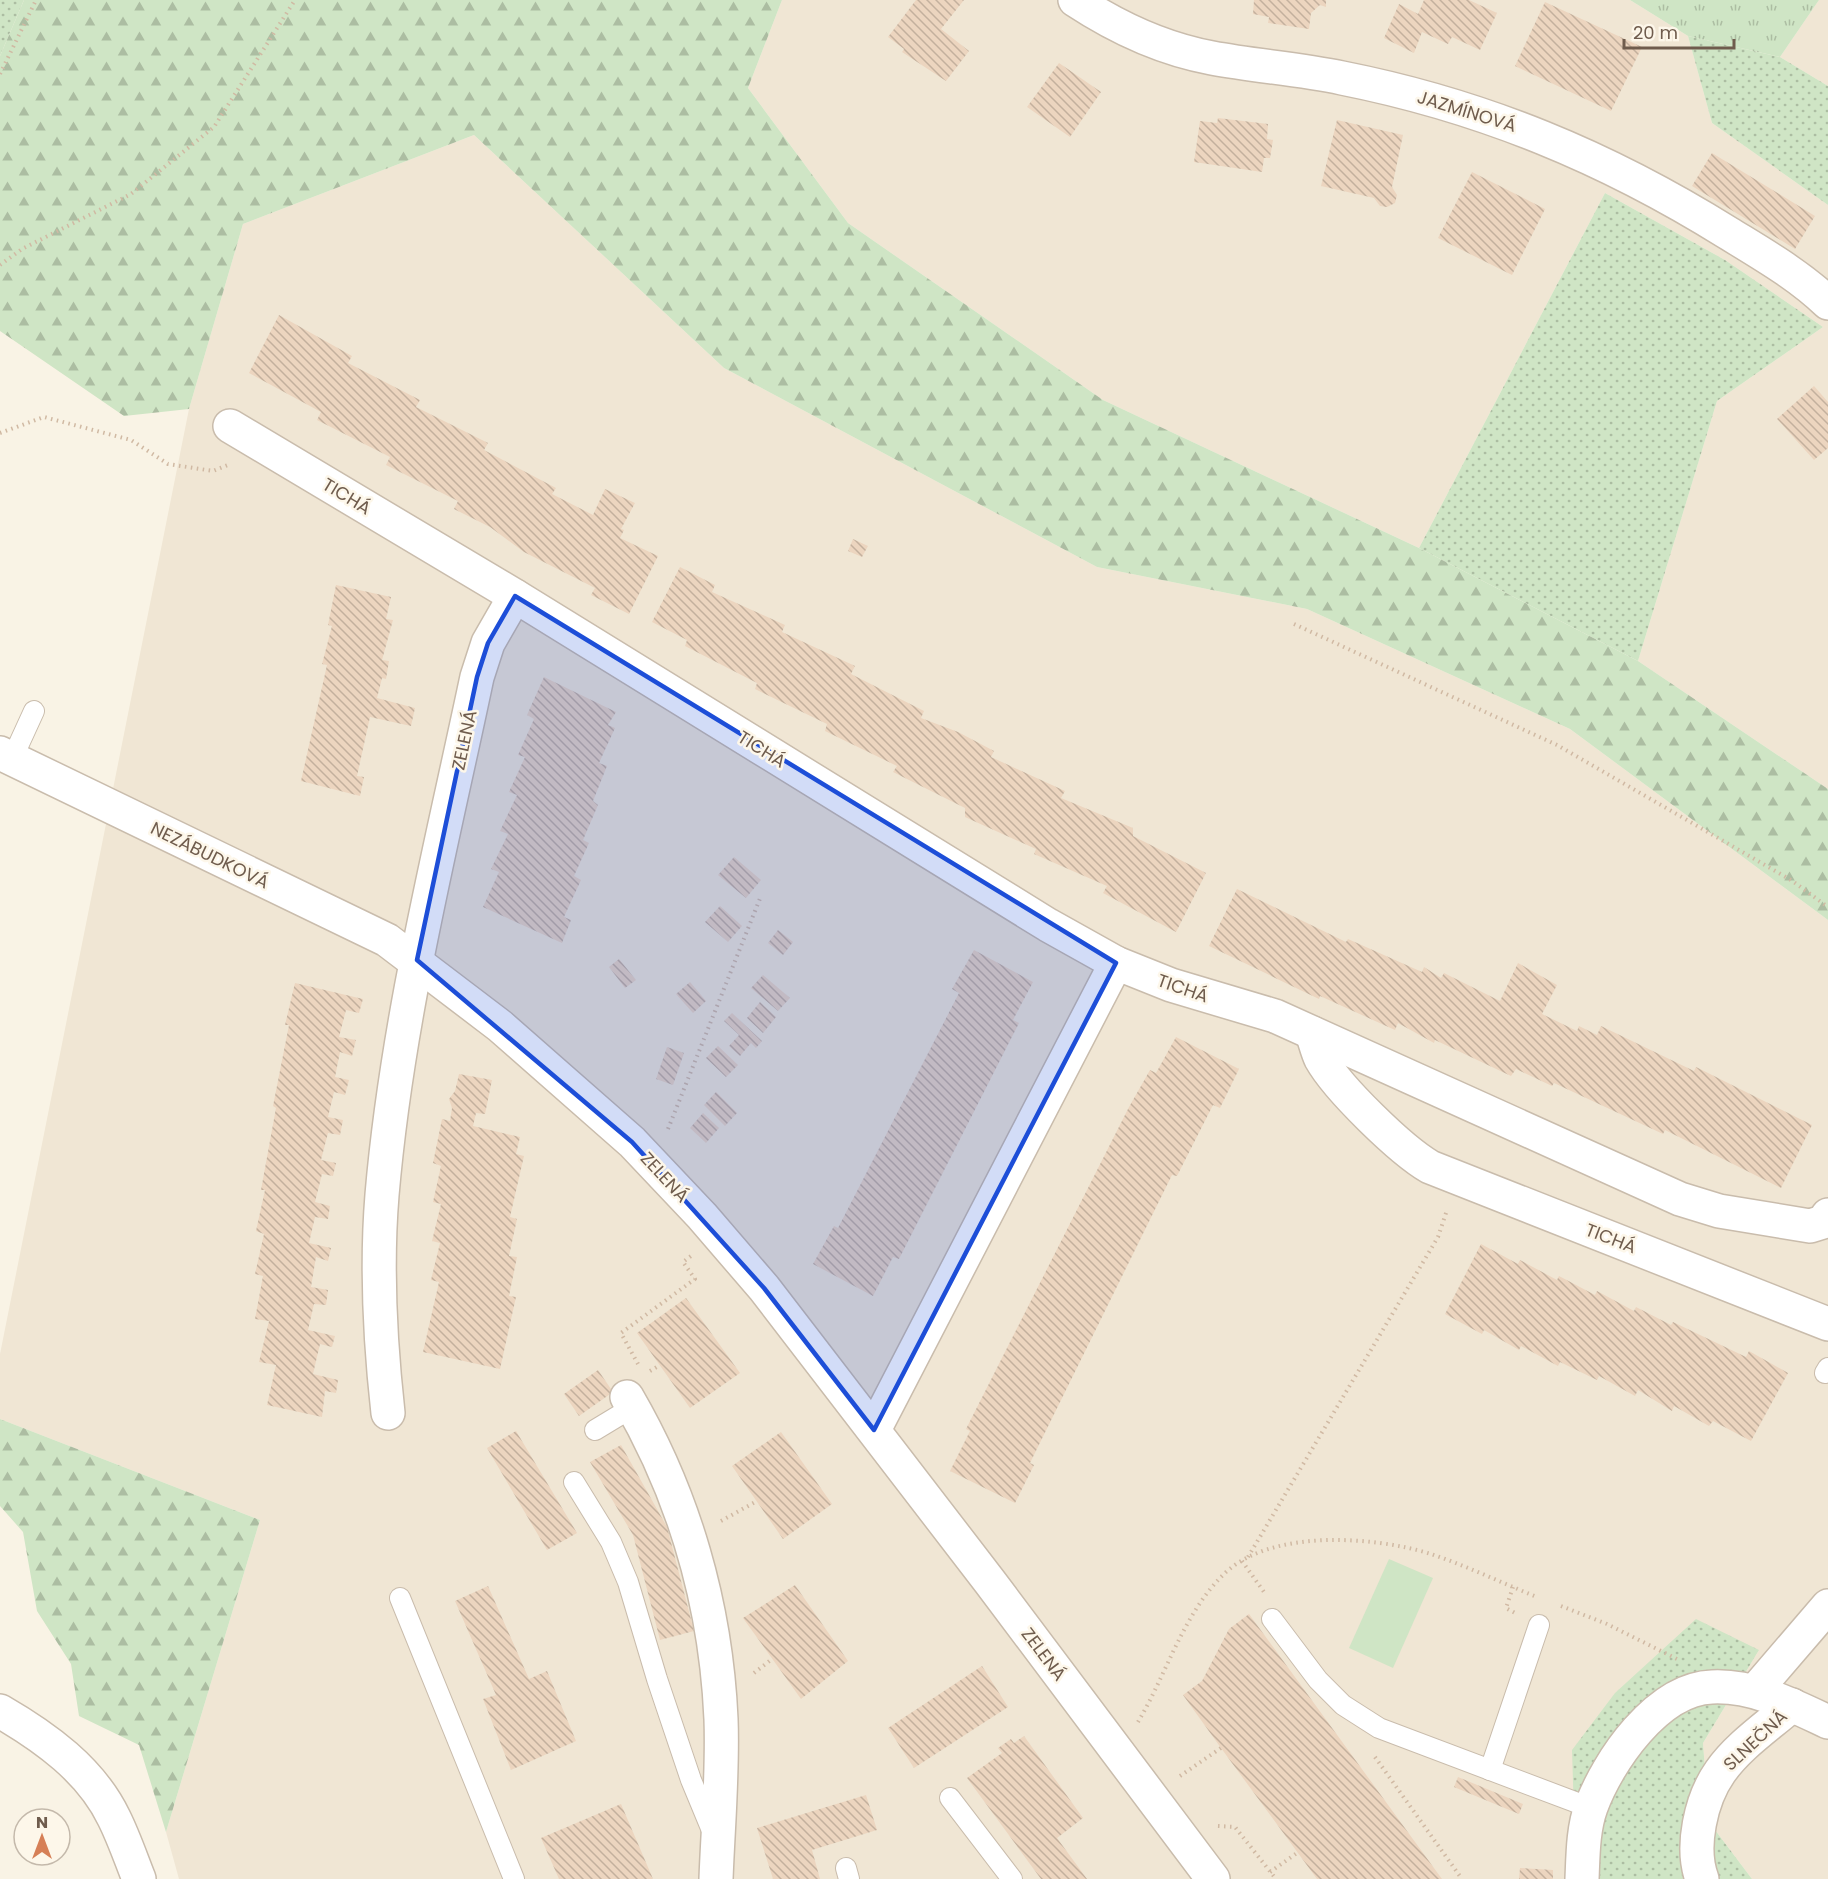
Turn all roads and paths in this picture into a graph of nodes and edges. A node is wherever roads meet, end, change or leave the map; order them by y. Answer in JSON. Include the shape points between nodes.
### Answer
{"nodes":[{"id":1,"x":36,"y":0,"type":"edge"},
{"id":2,"x":295,"y":0,"type":"edge"},
{"id":3,"x":1075,"y":0,"type":"edge"},
{"id":4,"x":0,"y":74,"type":"edge"},
{"id":5,"x":0,"y":265,"type":"edge"},
{"id":6,"x":1828,"y":303,"type":"edge"},
{"id":7,"x":230,"y":426,"type":"dead end"},
{"id":8,"x":0,"y":432,"type":"edge"},
{"id":9,"x":270,"y":451,"type":"junction"},
{"id":10,"x":515,"y":596,"type":"junction"},
{"id":11,"x":1294,"y":624,"type":"dead end"},
{"id":12,"x":34,"y":711,"type":"dead end"},
{"id":13,"x":6,"y":756,"type":"edge"},
{"id":14,"x":761,"y":896,"type":"dead end"},
{"id":15,"x":1828,"y":907,"type":"edge"},
{"id":16,"x":417,"y":960,"type":"junction"},
{"id":17,"x":1116,"y":963,"type":"junction"},
{"id":18,"x":1312,"y":1033,"type":"junction"},
{"id":19,"x":654,"y":1165,"type":"junction"},
{"id":20,"x":1445,"y":1173,"type":"junction"},
{"id":21,"x":1828,"y":1215,"type":"edge"},
{"id":22,"x":698,"y":1252,"type":"dead end"},
{"id":23,"x":1828,"y":1324,"type":"edge"},
{"id":24,"x":635,"y":1393,"type":"junction"},
{"id":25,"x":388,"y":1413,"type":"dead end"},
{"id":26,"x":595,"y":1430,"type":"dead end"},
{"id":27,"x":874,"y":1430,"type":"junction"},
{"id":28,"x":574,"y":1482,"type":"dead end"},
{"id":29,"x":757,"y":1500,"type":"dead end"},
{"id":30,"x":723,"y":1519,"type":"dead end"},
{"id":31,"x":1248,"y":1557,"type":"junction"},
{"id":32,"x":1242,"y":1561,"type":"junction"},
{"id":33,"x":1265,"y":1594,"type":"dead end"},
{"id":34,"x":400,"y":1598,"type":"dead end"},
{"id":35,"x":1545,"y":1600,"type":"dead end"},
{"id":36,"x":1555,"y":1604,"type":"dead end"},
{"id":37,"x":1828,"y":1606,"type":"edge"},
{"id":38,"x":1272,"y":1619,"type":"dead end"},
{"id":39,"x":1539,"y":1625,"type":"dead end"},
{"id":40,"x":772,"y":1659,"type":"dead end"},
{"id":41,"x":749,"y":1676,"type":"dead end"},
{"id":42,"x":1710,"y":1687,"type":"junction"},
{"id":43,"x":1755,"y":1691,"type":"junction"},
{"id":44,"x":1792,"y":1705,"type":"junction"},
{"id":45,"x":0,"y":1711,"type":"edge"},
{"id":46,"x":1828,"y":1722,"type":"edge"},
{"id":47,"x":1136,"y":1725,"type":"dead end"},
{"id":48,"x":1221,"y":1748,"type":"dead end"},
{"id":49,"x":1372,"y":1753,"type":"dead end"},
{"id":50,"x":1195,"y":1766,"type":"dead end"},
{"id":51,"x":1490,"y":1770,"type":"junction"},
{"id":52,"x":950,"y":1798,"type":"dead end"},
{"id":53,"x":1591,"y":1808,"type":"junction"},
{"id":54,"x":1213,"y":1826,"type":"dead end"},
{"id":55,"x":717,"y":1844,"type":"junction"},
{"id":56,"x":1298,"y":1853,"type":"dead end"},
{"id":57,"x":1270,"y":1872,"type":"junction"},
{"id":58,"x":139,"y":1879,"type":"edge"},
{"id":59,"x":514,"y":1879,"type":"edge"},
{"id":60,"x":716,"y":1879,"type":"edge"},
{"id":61,"x":1012,"y":1879,"type":"edge"},
{"id":62,"x":1213,"y":1879,"type":"edge"},
{"id":63,"x":1276,"y":1879,"type":"edge"},
{"id":64,"x":1462,"y":1879,"type":"edge"},
{"id":65,"x":1582,"y":1879,"type":"edge"},
{"id":66,"x":1702,"y":1879,"type":"edge"}],
"edges":[{"from":1,"to":4,"type":"path"},
{"from":2,"to":5,"type":"path","via":[[214,128],[131,194],[22,249]]},
{"from":3,"to":6,"type":"street","name":"JAZMÍNOVÁ","via":[[1130,31],[1171,47],[1211,58],[1341,77],[1399,90],[1517,126],[1633,177],[1679,203],[1788,272]]},
{"from":7,"to":9,"type":"street","name":"TICHÁ"},
{"from":8,"to":9,"type":"path","via":[[44,417],[131,440],[168,464],[213,471]]},
{"from":9,"to":10,"type":"street","name":"TICHÁ"},
{"from":10,"to":16,"type":"street","name":"ZELENÁ","via":[[488,643],[477,677]]},
{"from":10,"to":17,"type":"street","name":"TICHÁ","via":[[1048,925]]},
{"from":11,"to":15,"type":"path","via":[[1557,745],[1791,880]]},
{"from":12,"to":13,"type":"lane"},
{"from":13,"to":16,"type":"street","name":"NEZÁBUDKOVÁ","via":[[387,940]]},
{"from":14,"to":19,"type":"path"},
{"from":16,"to":19,"type":"street","name":"ZELENÁ","via":[[570,1085]]},
{"from":16,"to":25,"type":"street","name":"ZELENÁ","via":[[382,1197],[381,1342]]},
{"from":17,"to":18,"type":"street","name":"TICHÁ","via":[[1171,985],[1275,1016]]},
{"from":17,"to":27,"type":"street"},
{"from":18,"to":20,"type":"street","name":"TICHÁ","via":[[1321,1058],[1335,1079],[1411,1156]]},
{"from":18,"to":21,"type":"street","name":"TICHÁ","via":[[1680,1199],[1719,1211],[1810,1226],[1823,1222]]},
{"from":19,"to":27,"type":"street","name":"ZELENÁ","via":[[764,1288]]},
{"from":20,"to":23,"type":"street","name":"TICHÁ"},
{"from":20,"to":31,"type":"path","via":[[1448,1206],[1438,1238]]},
{"from":22,"to":24,"type":"path","via":[[683,1262],[695,1279],[621,1333]]},
{"from":24,"to":26,"type":"lane"},
{"from":24,"to":55,"type":"street","via":[[691,1537],[714,1654],[721,1720]]},
{"from":27,"to":62,"type":"street","name":"ZELENÁ"},
{"from":28,"to":55,"type":"lane","via":[[611,1542],[628,1582],[691,1780]]},
{"from":29,"to":30,"type":"path"},
{"from":31,"to":32,"type":"path"},
{"from":31,"to":35,"type":"path","via":[[1306,1542],[1347,1540],[1392,1545],[1431,1554]]},
{"from":32,"to":33,"type":"path"},
{"from":32,"to":47,"type":"path","via":[[1222,1575],[1199,1604]]},
{"from":34,"to":59,"type":"lane"},
{"from":36,"to":42,"type":"path","via":[[1674,1656]]},
{"from":37,"to":43,"type":"street"},
{"from":38,"to":51,"type":"lane","via":[[1318,1680],[1343,1705],[1379,1728]]},
{"from":39,"to":51,"type":"lane"},
{"from":40,"to":41,"type":"path"},
{"from":42,"to":43,"type":"street","name":"SLNEČNÁ"},
{"from":42,"to":53,"type":"street","name":"SLNEČNÁ","via":[[1678,1697],[1638,1729],[1617,1758]]},
{"from":43,"to":44,"type":"street","name":"SLNEČNÁ"},
{"from":44,"to":46,"type":"street","name":"SLNEČNÁ"},
{"from":44,"to":66,"type":"street","name":"SLNEČNÁ","via":[[1720,1772],[1705,1802],[1698,1833],[1698,1870]]},
{"from":45,"to":58,"type":"street","via":[[62,1752],[91,1783],[113,1816]]},
{"from":48,"to":50,"type":"path"},
{"from":49,"to":64,"type":"path"},
{"from":51,"to":53,"type":"lane"},
{"from":52,"to":61,"type":"lane"},
{"from":53,"to":65,"type":"street","name":"SLNEČNÁ"},
{"from":54,"to":57,"type":"path","via":[[1235,1827]]},
{"from":55,"to":60,"type":"street"},
{"from":56,"to":57,"type":"path"},
{"from":57,"to":63,"type":"path"}]}
